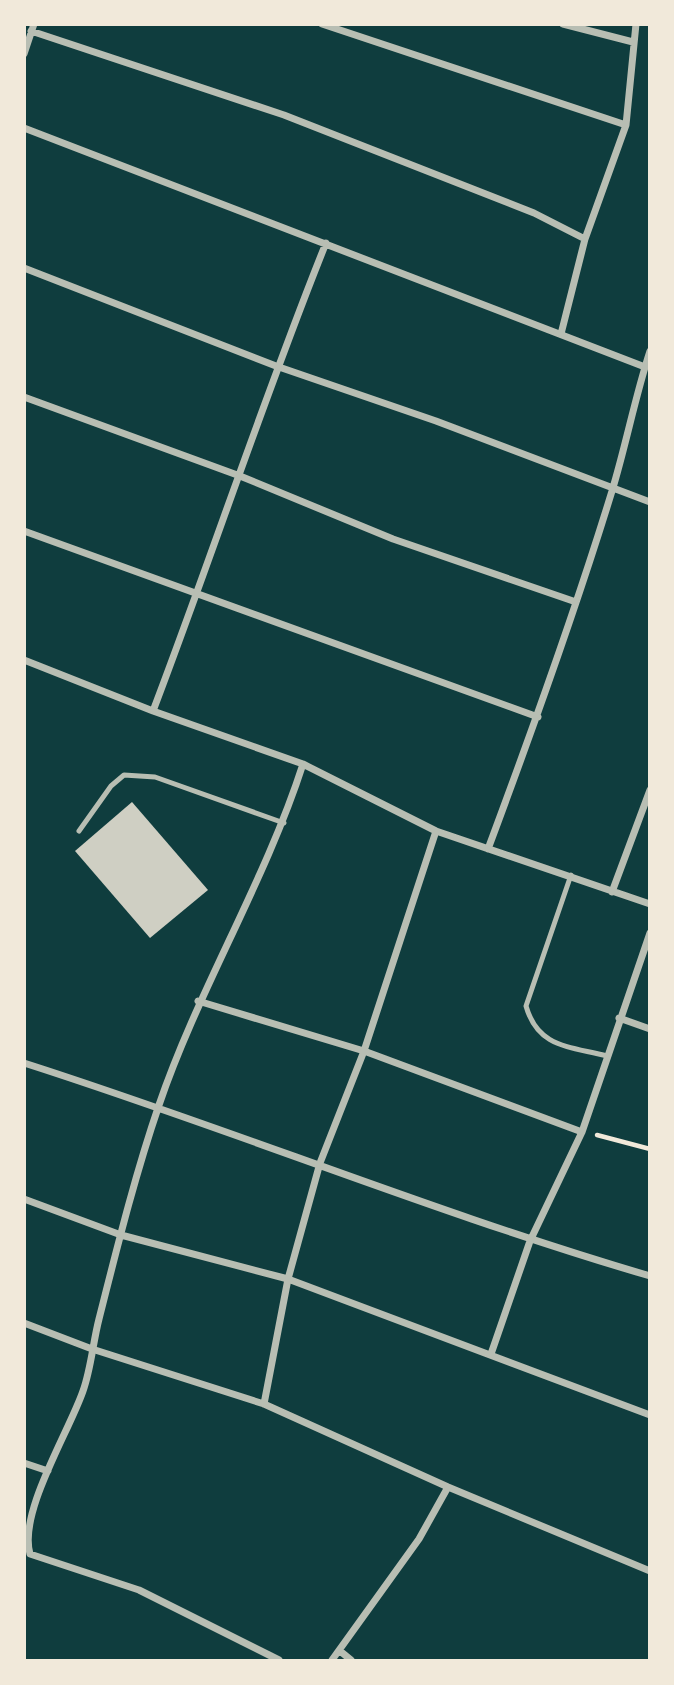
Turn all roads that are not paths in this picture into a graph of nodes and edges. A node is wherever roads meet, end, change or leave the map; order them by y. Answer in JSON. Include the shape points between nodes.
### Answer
{"nodes":[{"id":1,"x":322,"y":24,"type":"edge"},
{"id":2,"x":563,"y":24,"type":"edge"},
{"id":3,"x":636,"y":24,"type":"edge"},
{"id":4,"x":32,"y":28,"type":"edge"},
{"id":5,"x":634,"y":42,"type":"junction"},
{"id":6,"x":24,"y":54,"type":"edge"},
{"id":7,"x":626,"y":125,"type":"junction"},
{"id":8,"x":24,"y":128,"type":"edge"},
{"id":9,"x":585,"y":239,"type":"junction"},
{"id":10,"x":326,"y":243,"type":"junction"},
{"id":11,"x":24,"y":268,"type":"edge"},
{"id":12,"x":561,"y":334,"type":"junction"},
{"id":13,"x":649,"y":351,"type":"edge"},
{"id":14,"x":276,"y":366,"type":"junction"},
{"id":15,"x":645,"y":367,"type":"junction"},
{"id":16,"x":24,"y":397,"type":"edge"},
{"id":17,"x":240,"y":476,"type":"junction"},
{"id":18,"x":612,"y":489,"type":"junction"},
{"id":19,"x":649,"y":502,"type":"edge"},
{"id":20,"x":24,"y":531,"type":"edge"},
{"id":21,"x":197,"y":595,"type":"junction"},
{"id":22,"x":576,"y":601,"type":"junction"},
{"id":23,"x":24,"y":660,"type":"edge"},
{"id":24,"x":153,"y":712,"type":"junction"},
{"id":25,"x":537,"y":717,"type":"junction"},
{"id":26,"x":303,"y":765,"type":"junction"},
{"id":27,"x":649,"y":790,"type":"edge"},
{"id":28,"x":284,"y":823,"type":"junction"},
{"id":29,"x":79,"y":831,"type":"dead end"},
{"id":30,"x":436,"y":831,"type":"junction"},
{"id":31,"x":488,"y":849,"type":"junction"},
{"id":32,"x":571,"y":876,"type":"junction"},
{"id":33,"x":612,"y":892,"type":"junction"},
{"id":34,"x":649,"y":904,"type":"edge"},
{"id":35,"x":649,"y":933,"type":"edge"},
{"id":36,"x":198,"y":1002,"type":"junction"},
{"id":37,"x":619,"y":1018,"type":"junction"},
{"id":38,"x":649,"y":1029,"type":"edge"},
{"id":39,"x":364,"y":1051,"type":"junction"},
{"id":40,"x":607,"y":1056,"type":"junction"},
{"id":41,"x":24,"y":1063,"type":"edge"},
{"id":42,"x":159,"y":1106,"type":"junction"},
{"id":43,"x":582,"y":1132,"type":"junction"},
{"id":44,"x":320,"y":1163,"type":"junction"},
{"id":45,"x":24,"y":1199,"type":"edge"},
{"id":46,"x":121,"y":1235,"type":"junction"},
{"id":47,"x":530,"y":1241,"type":"junction"},
{"id":48,"x":649,"y":1276,"type":"edge"},
{"id":49,"x":288,"y":1279,"type":"junction"},
{"id":50,"x":24,"y":1323,"type":"edge"},
{"id":51,"x":92,"y":1349,"type":"junction"},
{"id":52,"x":491,"y":1354,"type":"junction"},
{"id":53,"x":264,"y":1404,"type":"junction"},
{"id":54,"x":649,"y":1415,"type":"edge"},
{"id":55,"x":24,"y":1463,"type":"edge"},
{"id":56,"x":48,"y":1471,"type":"junction"},
{"id":57,"x":448,"y":1487,"type":"junction"},
{"id":58,"x":649,"y":1571,"type":"edge"},
{"id":59,"x":340,"y":1651,"type":"junction"},
{"id":60,"x":279,"y":1661,"type":"edge"},
{"id":61,"x":332,"y":1661,"type":"edge"},
{"id":62,"x":351,"y":1661,"type":"edge"}],
"edges":[{"from":1,"to":7,"type":"street"},
{"from":2,"to":5,"type":"street"},
{"from":3,"to":5,"type":"street"},
{"from":4,"to":6,"type":"street"},
{"from":4,"to":9,"type":"street","via":[[284,115],[534,213]]},
{"from":5,"to":7,"type":"street"},
{"from":7,"to":9,"type":"street"},
{"from":8,"to":10,"type":"street"},
{"from":9,"to":12,"type":"street"},
{"from":10,"to":12,"type":"street"},
{"from":10,"to":14,"type":"street"},
{"from":11,"to":14,"type":"street"},
{"from":12,"to":15,"type":"street"},
{"from":13,"to":15,"type":"street"},
{"from":14,"to":17,"type":"street"},
{"from":14,"to":18,"type":"street"},
{"from":15,"to":18,"type":"street"},
{"from":16,"to":17,"type":"street"},
{"from":17,"to":21,"type":"street"},
{"from":17,"to":22,"type":"street","via":[[393,539]]},
{"from":18,"to":19,"type":"street"},
{"from":18,"to":22,"type":"street"},
{"from":20,"to":21,"type":"street"},
{"from":21,"to":24,"type":"street"},
{"from":21,"to":25,"type":"street"},
{"from":22,"to":25,"type":"street"},
{"from":23,"to":24,"type":"street"},
{"from":24,"to":26,"type":"street"},
{"from":25,"to":31,"type":"street"},
{"from":26,"to":28,"type":"street"},
{"from":26,"to":30,"type":"street"},
{"from":27,"to":33,"type":"street"},
{"from":28,"to":29,"type":"lane","via":[[155,777],[124,775]]},
{"from":28,"to":36,"type":"street"},
{"from":30,"to":31,"type":"street"},
{"from":30,"to":39,"type":"street"},
{"from":31,"to":32,"type":"street"},
{"from":32,"to":33,"type":"street"},
{"from":32,"to":40,"type":"lane","via":[[526,1006],[540,1035]]},
{"from":33,"to":34,"type":"street"},
{"from":35,"to":37,"type":"street"},
{"from":36,"to":39,"type":"street"},
{"from":36,"to":42,"type":"street"},
{"from":37,"to":38,"type":"street"},
{"from":37,"to":40,"type":"street"},
{"from":39,"to":43,"type":"street"},
{"from":39,"to":44,"type":"street"},
{"from":40,"to":43,"type":"street"},
{"from":41,"to":42,"type":"street"},
{"from":42,"to":44,"type":"street"},
{"from":42,"to":46,"type":"street"},
{"from":43,"to":47,"type":"street"},
{"from":44,"to":47,"type":"street"},
{"from":44,"to":49,"type":"street"},
{"from":45,"to":46,"type":"street"},
{"from":46,"to":49,"type":"street"},
{"from":46,"to":51,"type":"street"},
{"from":47,"to":48,"type":"street"},
{"from":47,"to":52,"type":"street"},
{"from":49,"to":52,"type":"street"},
{"from":49,"to":53,"type":"street"},
{"from":50,"to":51,"type":"street"},
{"from":51,"to":53,"type":"street"},
{"from":51,"to":56,"type":"street","via":[[84,1390]]},
{"from":52,"to":54,"type":"street"},
{"from":53,"to":57,"type":"street"},
{"from":55,"to":56,"type":"street"},
{"from":56,"to":60,"type":"street","via":[[26,1535],[30,1554],[139,1590]]},
{"from":57,"to":58,"type":"street"},
{"from":57,"to":59,"type":"street","via":[[419,1539]]},
{"from":59,"to":61,"type":"street"},
{"from":59,"to":62,"type":"street"}]}
